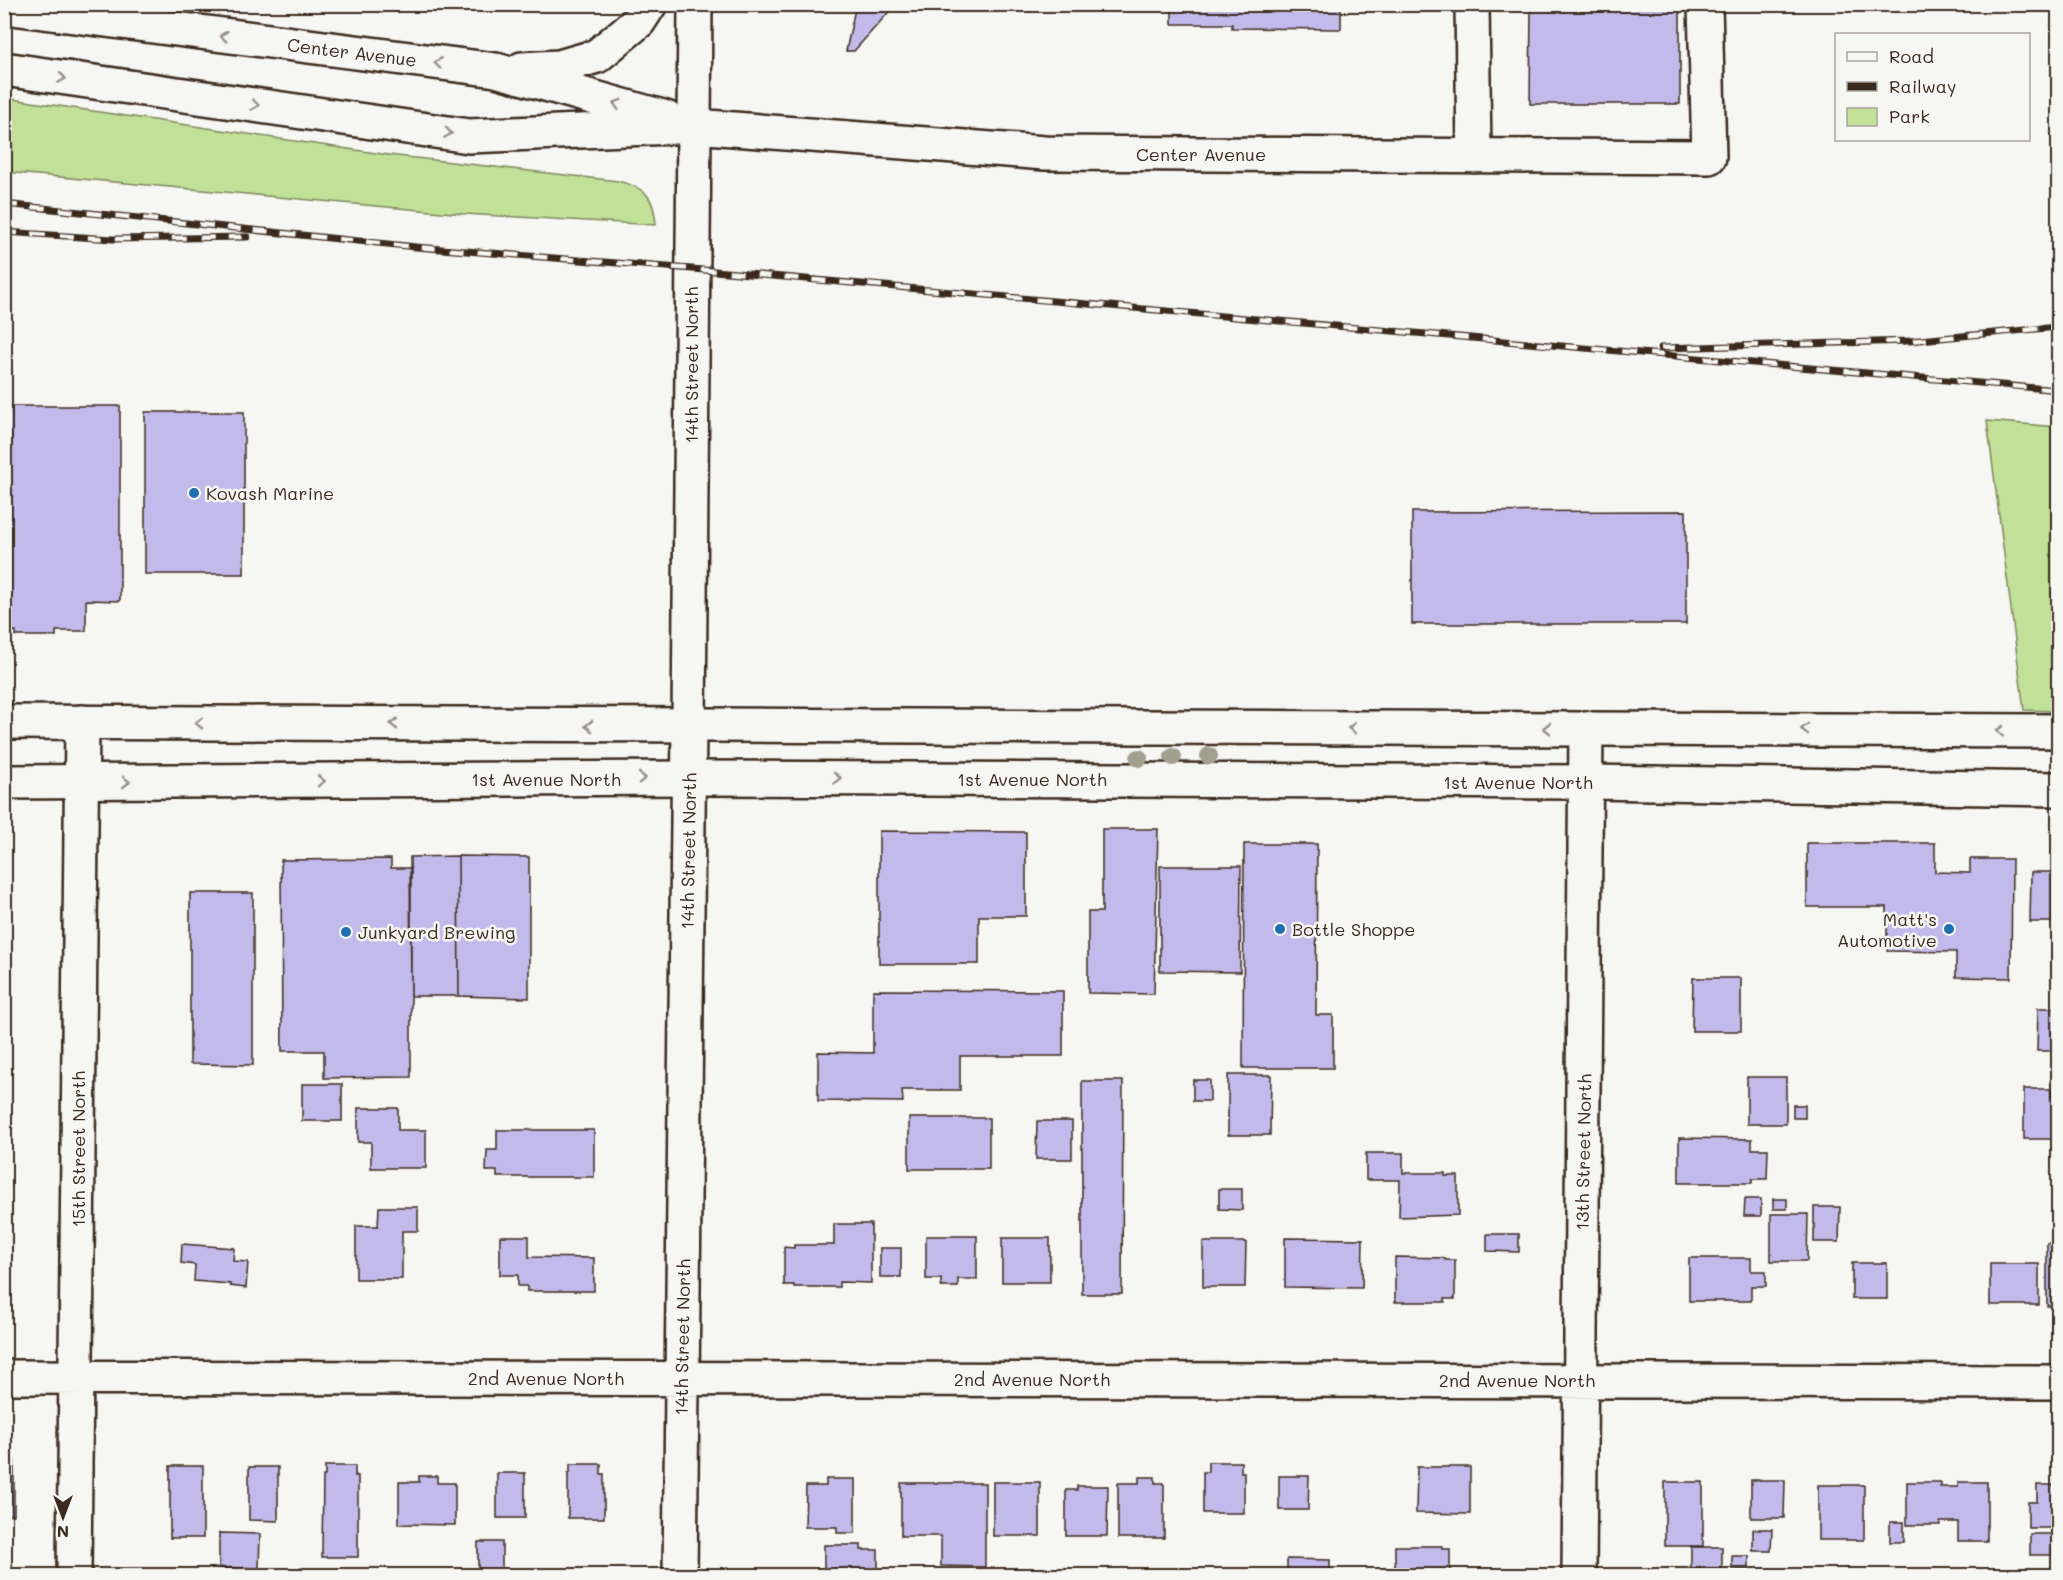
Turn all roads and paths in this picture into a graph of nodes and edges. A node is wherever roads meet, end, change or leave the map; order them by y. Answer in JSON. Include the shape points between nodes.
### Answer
{"nodes":[{"id":1,"x":650,"y":4,"type":"edge"},
{"id":2,"x":695,"y":4,"type":"edge"},
{"id":3,"x":1472,"y":4,"type":"edge"},
{"id":4,"x":1704,"y":4,"type":"edge"},
{"id":5,"x":4,"y":7,"type":"edge"},
{"id":6,"x":4,"y":69,"type":"edge"},
{"id":7,"x":496,"y":70,"type":"junction"},
{"id":8,"x":694,"y":126,"type":"junction"},
{"id":9,"x":1474,"y":156,"type":"junction"},
{"id":10,"x":4,"y":722,"type":"edge"},
{"id":11,"x":82,"y":722,"type":"junction"},
{"id":12,"x":690,"y":726,"type":"junction"},
{"id":13,"x":1586,"y":728,"type":"junction"},
{"id":14,"x":2058,"y":731,"type":"edge"},
{"id":15,"x":689,"y":778,"type":"junction"},
{"id":16,"x":4,"y":782,"type":"edge"},
{"id":17,"x":81,"y":782,"type":"junction"},
{"id":18,"x":1586,"y":782,"type":"junction"},
{"id":19,"x":2058,"y":789,"type":"edge"},
{"id":20,"x":4,"y":1377,"type":"edge"},
{"id":21,"x":76,"y":1377,"type":"junction"},
{"id":22,"x":682,"y":1378,"type":"junction"},
{"id":23,"x":1581,"y":1380,"type":"junction"},
{"id":24,"x":2058,"y":1382,"type":"edge"},
{"id":25,"x":74,"y":1575,"type":"edge"},
{"id":26,"x":680,"y":1575,"type":"edge"},
{"id":27,"x":1579,"y":1575,"type":"edge"}],
"edges":[{"from":1,"to":7,"type":"street","via":[[639,21],[597,56],[559,67]]},
{"from":2,"to":8,"type":"street","name":"14th Street North"},
{"from":3,"to":9,"type":"street"},
{"from":4,"to":9,"type":"street","name":"Center Avenue","via":[[1709,158]]},
{"from":7,"to":5,"type":"street","name":"Center Avenue","one_way":true},
{"from":6,"to":8,"type":"street","name":"Center Avenue","one_way":true,"via":[[469,136]]},
{"from":8,"to":7,"type":"street","name":"Center Avenue","one_way":true},
{"from":8,"to":9,"type":"street","name":"Center Avenue","via":[[1045,153]]},
{"from":8,"to":12,"type":"street","name":"14th Street North"},
{"from":10,"to":11,"type":"street"},
{"from":12,"to":11,"type":"street","one_way":true},
{"from":11,"to":17,"type":"street","name":"15th Street North"},
{"from":13,"to":12,"type":"street","one_way":true},
{"from":12,"to":15,"type":"street","name":"14th Street North"},
{"from":14,"to":13,"type":"street","one_way":true},
{"from":13,"to":18,"type":"street","name":"13th Street North"},
{"from":17,"to":15,"type":"street","name":"1st Avenue North","one_way":true},
{"from":15,"to":18,"type":"street","name":"1st Avenue North","one_way":true},
{"from":15,"to":22,"type":"street","name":"14th Street North"},
{"from":16,"to":17,"type":"street","name":"1st Avenue North"},
{"from":17,"to":21,"type":"street","name":"15th Street North"},
{"from":18,"to":19,"type":"street","name":"1st Avenue North"},
{"from":18,"to":23,"type":"street","name":"13th Street North"},
{"from":20,"to":21,"type":"street","name":"2nd Avenue North"},
{"from":21,"to":22,"type":"street","name":"2nd Avenue North"},
{"from":21,"to":25,"type":"street","name":"15th Street North"},
{"from":22,"to":23,"type":"street","name":"2nd Avenue North"},
{"from":22,"to":26,"type":"street","name":"14th Street North"},
{"from":23,"to":24,"type":"street","name":"2nd Avenue North"},
{"from":23,"to":27,"type":"street","name":"13th Street North"}]}
